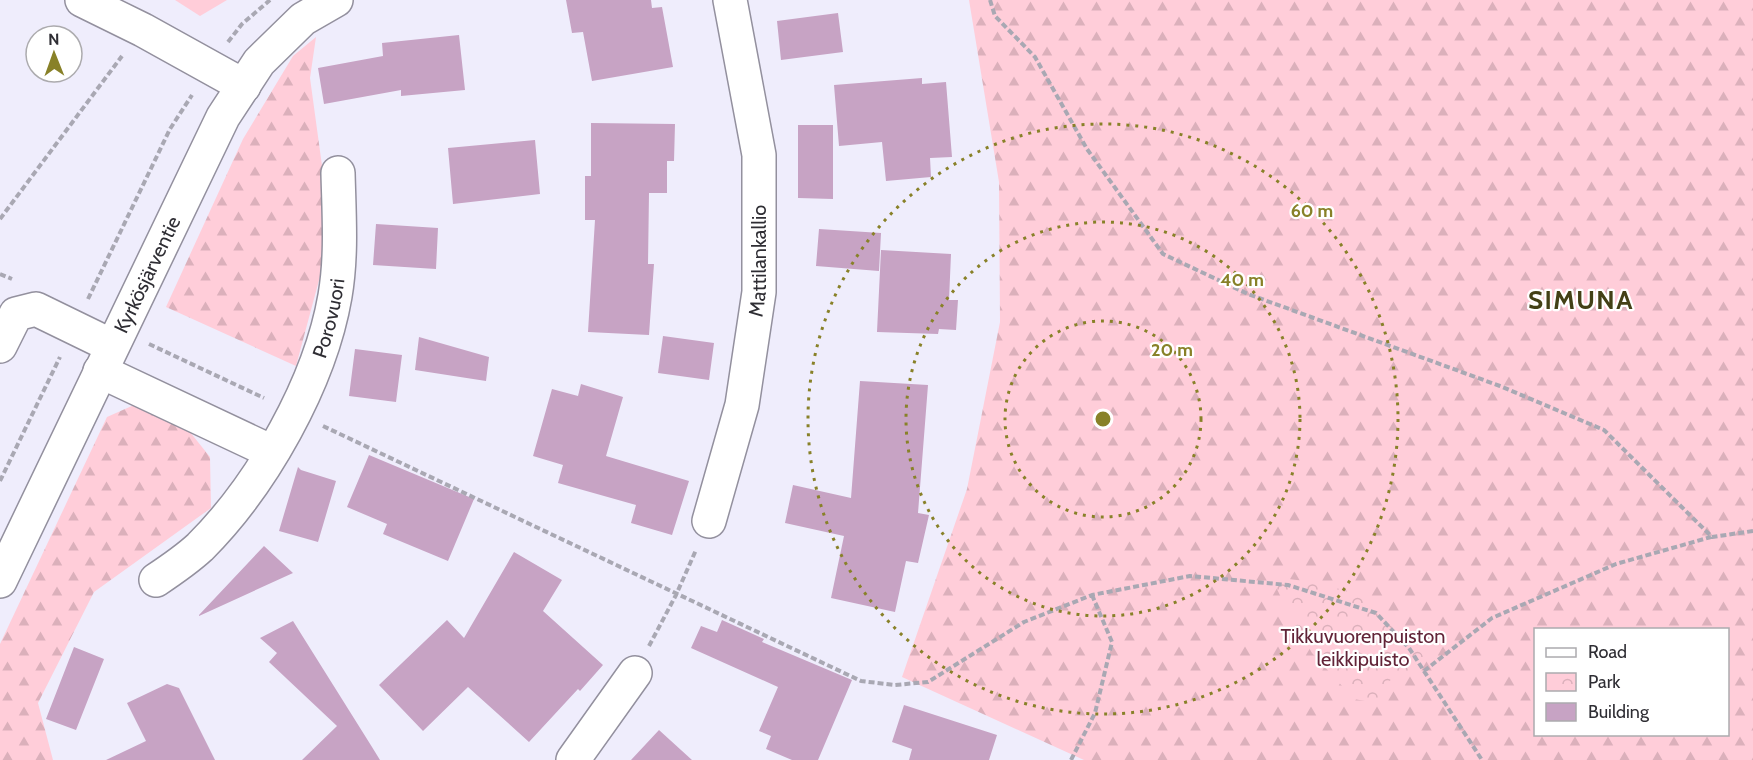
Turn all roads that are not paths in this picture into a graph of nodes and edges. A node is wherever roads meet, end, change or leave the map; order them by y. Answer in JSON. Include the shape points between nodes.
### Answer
{"nodes":[{"id":1,"x":82,"y":0,"type":"edge"},
{"id":2,"x":336,"y":0,"type":"edge"},
{"id":3,"x":730,"y":0,"type":"edge"},
{"id":4,"x":244,"y":86,"type":"junction"},
{"id":5,"x":338,"y":173,"type":"dead end"},
{"id":6,"x":0,"y":346,"type":"edge"},
{"id":7,"x":106,"y":358,"type":"junction"},
{"id":8,"x":272,"y":452,"type":"junction"},
{"id":9,"x":709,"y":521,"type":"road end"},
{"id":10,"x":156,"y":580,"type":"dead end"},
{"id":11,"x":0,"y":581,"type":"edge"},
{"id":12,"x":635,"y":673,"type":"road end"},
{"id":13,"x":573,"y":760,"type":"edge"}],
"edges":[{"from":1,"to":4,"type":"street"},
{"from":2,"to":4,"type":"street","name":"Kyrkösjärventie","via":[[303,19],[259,62]]},
{"from":3,"to":9,"type":"street","name":"Mattilankallio","via":[[759,155],[759,292],[742,405]]},
{"from":4,"to":7,"type":"street","name":"Kyrkösjärventie","via":[[224,117]]},
{"from":5,"to":8,"type":"street","name":"Porovuori","via":[[340,244],[335,297],[319,356]]},
{"from":6,"to":7,"type":"street","via":[[16,314],[36,309],[74,327]]},
{"from":7,"to":8,"type":"street"},
{"from":7,"to":11,"type":"street","name":"Kyrkösjärventie"},
{"from":8,"to":10,"type":"street","name":"Porovuori","via":[[235,509],[198,549]]},
{"from":12,"to":13,"type":"street"}]}
